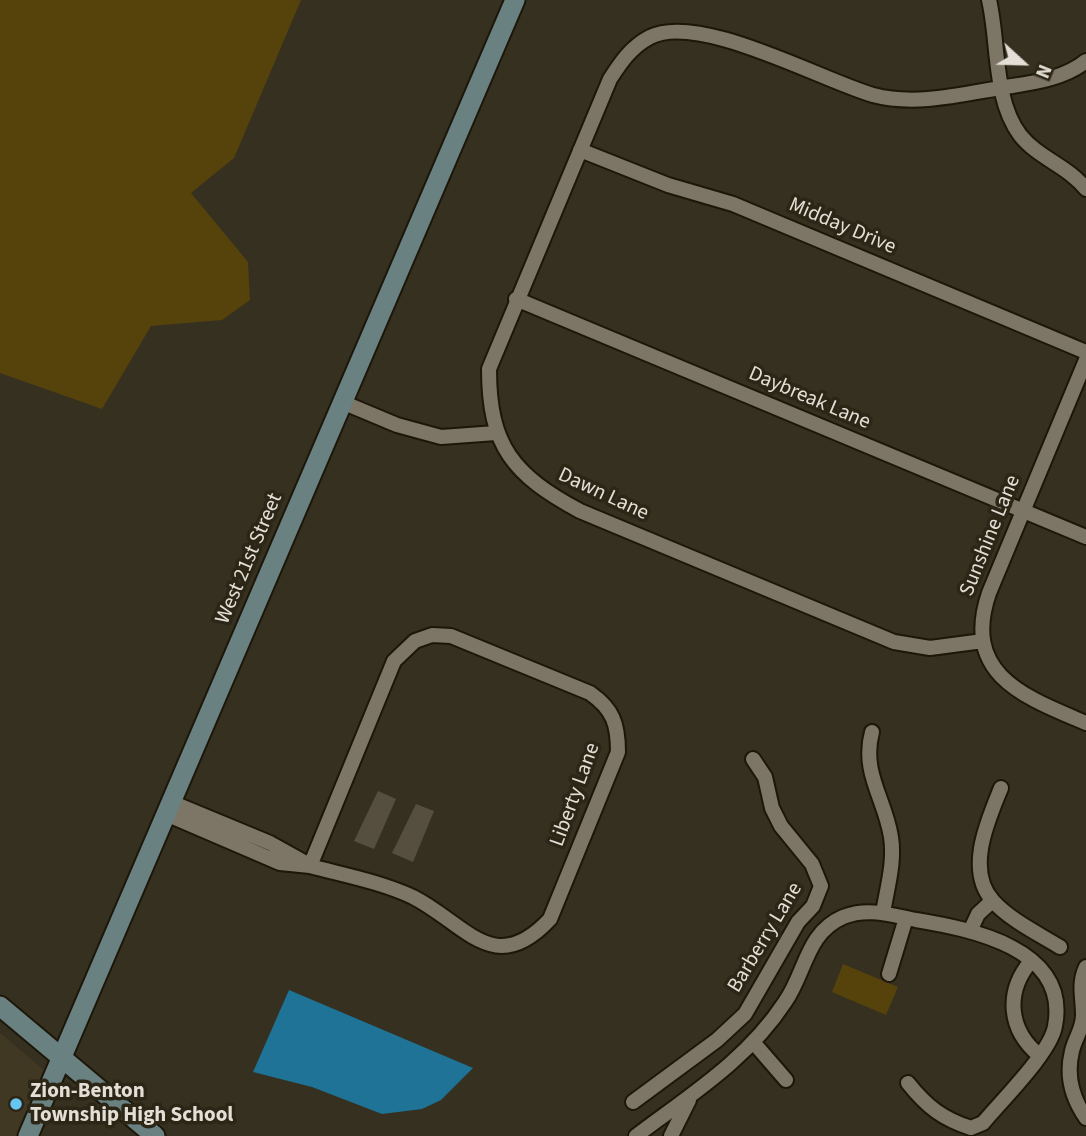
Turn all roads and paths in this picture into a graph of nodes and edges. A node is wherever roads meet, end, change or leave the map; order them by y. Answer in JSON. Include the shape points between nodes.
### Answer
{"nodes":[{"id":1,"x":515,"y":0,"type":"edge"},
{"id":2,"x":989,"y":0,"type":"edge"},
{"id":3,"x":1086,"y":61,"type":"edge"},
{"id":4,"x":1003,"y":88,"type":"junction"},
{"id":5,"x":580,"y":150,"type":"junction"},
{"id":6,"x":1086,"y":189,"type":"edge"},
{"id":7,"x":516,"y":299,"type":"junction"},
{"id":8,"x":1086,"y":352,"type":"edge"},
{"id":9,"x":1086,"y":360,"type":"edge"},
{"id":10,"x":342,"y":402,"type":"junction"},
{"id":11,"x":496,"y":433,"type":"junction"},
{"id":12,"x":1023,"y":511,"type":"junction"},
{"id":13,"x":1086,"y":537,"type":"edge"},
{"id":14,"x":983,"y":640,"type":"junction"},
{"id":15,"x":1086,"y":723,"type":"edge"},
{"id":16,"x":872,"y":732,"type":"dead end"},
{"id":17,"x":753,"y":759,"type":"dead end"},
{"id":18,"x":1001,"y":788,"type":"dead end"},
{"id":19,"x":168,"y":808,"type":"junction"},
{"id":20,"x":310,"y":866,"type":"junction"},
{"id":21,"x":992,"y":901,"type":"junction"},
{"id":22,"x":883,"y":913,"type":"junction"},
{"id":23,"x":906,"y":918,"type":"junction"},
{"id":24,"x":971,"y":929,"type":"junction"},
{"id":25,"x":1060,"y":947,"type":"dead end"},
{"id":26,"x":1031,"y":961,"type":"junction"},
{"id":27,"x":772,"y":967,"type":"junction"},
{"id":28,"x":1086,"y":967,"type":"edge"},
{"id":29,"x":889,"y":974,"type":"dead end"},
{"id":30,"x":797,"y":978,"type":"junction"},
{"id":31,"x":0,"y":1006,"type":"edge"},
{"id":32,"x":1056,"y":1009,"type":"junction"},
{"id":33,"x":1082,"y":1009,"type":"junction"},
{"id":34,"x":754,"y":1043,"type":"junction"},
{"id":35,"x":1040,"y":1056,"type":"junction"},
{"id":36,"x":61,"y":1058,"type":"junction"},
{"id":37,"x":786,"y":1080,"type":"dead end"},
{"id":38,"x":908,"y":1083,"type":"dead end"},
{"id":39,"x":690,"y":1098,"type":"junction"},
{"id":40,"x":633,"y":1102,"type":"dead end"},
{"id":41,"x":1086,"y":1118,"type":"edge"},
{"id":42,"x":28,"y":1136,"type":"edge"},
{"id":43,"x":155,"y":1136,"type":"edge"},
{"id":44,"x":636,"y":1136,"type":"edge"},
{"id":45,"x":671,"y":1136,"type":"edge"}],
"edges":[{"from":1,"to":10,"type":"street","name":"West 21st Street"},
{"from":2,"to":4,"type":"street"},
{"from":3,"to":4,"type":"street","via":[[1041,82]]},
{"from":4,"to":5,"type":"street","name":"Dawn Lane","via":[[906,100],[873,95],[701,32],[649,30],[610,79]]},
{"from":4,"to":6,"type":"street","via":[[1007,111],[1020,135]]},
{"from":5,"to":7,"type":"street","name":"Dawn Lane"},
{"from":5,"to":8,"type":"street","name":"Midday Drive","via":[[668,185],[733,204]]},
{"from":7,"to":11,"type":"street","name":"Dawn Lane","via":[[489,369]]},
{"from":7,"to":12,"type":"street","name":"Daybreak Lane"},
{"from":9,"to":12,"type":"street","name":"Sunshine Lane"},
{"from":10,"to":11,"type":"street","via":[[441,437]]},
{"from":10,"to":19,"type":"street","name":"West 21st Street"},
{"from":11,"to":14,"type":"street","name":"Dawn Lane","via":[[529,479],[580,511],[894,642],[930,648]]},
{"from":12,"to":13,"type":"street","name":"Daybreak Lane"},
{"from":12,"to":14,"type":"street","name":"Sunshine Lane","via":[[984,608]]},
{"from":14,"to":15,"type":"street","via":[[1005,683],[1030,700]]},
{"from":16,"to":22,"type":"street","via":[[868,770],[886,813],[891,840]]},
{"from":17,"to":27,"type":"street","name":"Barberry Lane","via":[[765,777],[780,826],[812,864],[821,886],[813,906],[797,922]]},
{"from":18,"to":21,"type":"street","via":[[981,850],[981,878]]},
{"from":19,"to":20,"type":"street","name":"Liberty Lane","via":[[280,863]]},
{"from":19,"to":36,"type":"street","name":"West 21st Street"},
{"from":20,"to":20,"type":"street","name":"Liberty Lane","via":[[414,898],[484,944],[508,948],[534,937],[550,919],[618,752],[618,728],[607,705],[590,693],[451,636],[432,635],[415,641],[394,661]]},
{"from":21,"to":24,"type":"street"},
{"from":21,"to":25,"type":"street"},
{"from":22,"to":23,"type":"street"},
{"from":22,"to":30,"type":"street","via":[[865,911],[824,929],[811,945]]},
{"from":23,"to":24,"type":"street"},
{"from":23,"to":29,"type":"street"},
{"from":24,"to":26,"type":"street"},
{"from":26,"to":32,"type":"street","via":[[1051,986]]},
{"from":26,"to":35,"type":"street","via":[[1016,983],[1012,1010],[1021,1036]]},
{"from":27,"to":30,"type":"street"},
{"from":27,"to":40,"type":"street","name":"Barberry Lane","via":[[745,1014]]},
{"from":28,"to":33,"type":"street","via":[[1080,979]]},
{"from":30,"to":34,"type":"street","via":[[787,1000]]},
{"from":31,"to":36,"type":"street"},
{"from":32,"to":33,"type":"street"},
{"from":32,"to":35,"type":"street","via":[[1055,1027]]},
{"from":33,"to":41,"type":"street","via":[[1069,1070],[1076,1104]]},
{"from":34,"to":37,"type":"street"},
{"from":34,"to":39,"type":"street"},
{"from":35,"to":38,"type":"street","via":[[983,1123],[971,1128],[944,1119],[924,1104]]},
{"from":36,"to":42,"type":"street","name":"West 21st Street"},
{"from":36,"to":43,"type":"street"},
{"from":39,"to":44,"type":"street"},
{"from":39,"to":45,"type":"street"}]}
